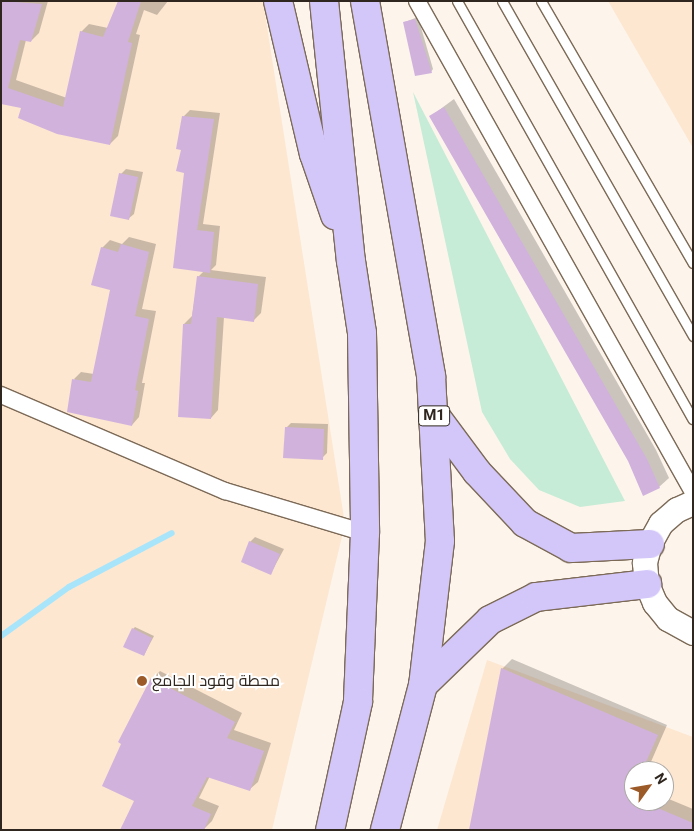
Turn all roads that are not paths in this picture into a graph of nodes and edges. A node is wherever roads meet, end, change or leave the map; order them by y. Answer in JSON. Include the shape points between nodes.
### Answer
{"nodes":[{"id":1,"x":278,"y":1,"type":"edge"},
{"id":2,"x":324,"y":1,"type":"edge"},
{"id":3,"x":365,"y":1,"type":"edge"},
{"id":4,"x":417,"y":1,"type":"edge"},
{"id":5,"x":457,"y":1,"type":"edge"},
{"id":6,"x":502,"y":1,"type":"edge"},
{"id":7,"x":541,"y":1,"type":"edge"},
{"id":8,"x":351,"y":261,"type":"junction"},
{"id":9,"x":693,"y":263,"type":"edge"},
{"id":10,"x":693,"y":336,"type":"edge"},
{"id":11,"x":1,"y":395,"type":"edge"},
{"id":12,"x":434,"y":414,"type":"junction"},
{"id":13,"x":693,"y":419,"type":"edge"},
{"id":14,"x":693,"y":492,"type":"edge"},
{"id":15,"x":693,"y":503,"type":"edge"},
{"id":16,"x":365,"y":533,"type":"junction"},
{"id":17,"x":650,"y":544,"type":"junction"},
{"id":18,"x":647,"y":584,"type":"junction"},
{"id":19,"x":693,"y":633,"type":"edge"},
{"id":20,"x":423,"y":685,"type":"junction"},
{"id":21,"x":330,"y":830,"type":"edge"},
{"id":22,"x":384,"y":830,"type":"edge"}],
"edges":[{"from":1,"to":8,"type":"highway","via":[[314,154]]},
{"from":2,"to":8,"type":"highway"},
{"from":3,"to":12,"type":"highway","number":"M1","via":[[431,376]]},
{"from":4,"to":14,"type":"street"},
{"from":5,"to":13,"type":"lane"},
{"from":6,"to":10,"type":"lane"},
{"from":7,"to":9,"type":"lane"},
{"from":8,"to":16,"type":"highway","via":[[362,333]]},
{"from":11,"to":16,"type":"street","via":[[225,492]]},
{"from":12,"to":17,"type":"highway","via":[[476,472],[525,523],[571,548]]},
{"from":12,"to":20,"type":"highway","number":"M1","via":[[440,541]]},
{"from":15,"to":17,"type":"street","via":[[677,510],[661,524]]},
{"from":16,"to":21,"type":"highway","via":[[358,702]]},
{"from":17,"to":18,"type":"street"},
{"from":18,"to":19,"type":"street","via":[[655,603],[668,619]]},
{"from":18,"to":20,"type":"highway","via":[[536,597],[490,620]]},
{"from":20,"to":22,"type":"highway","number":"M1"}]}
